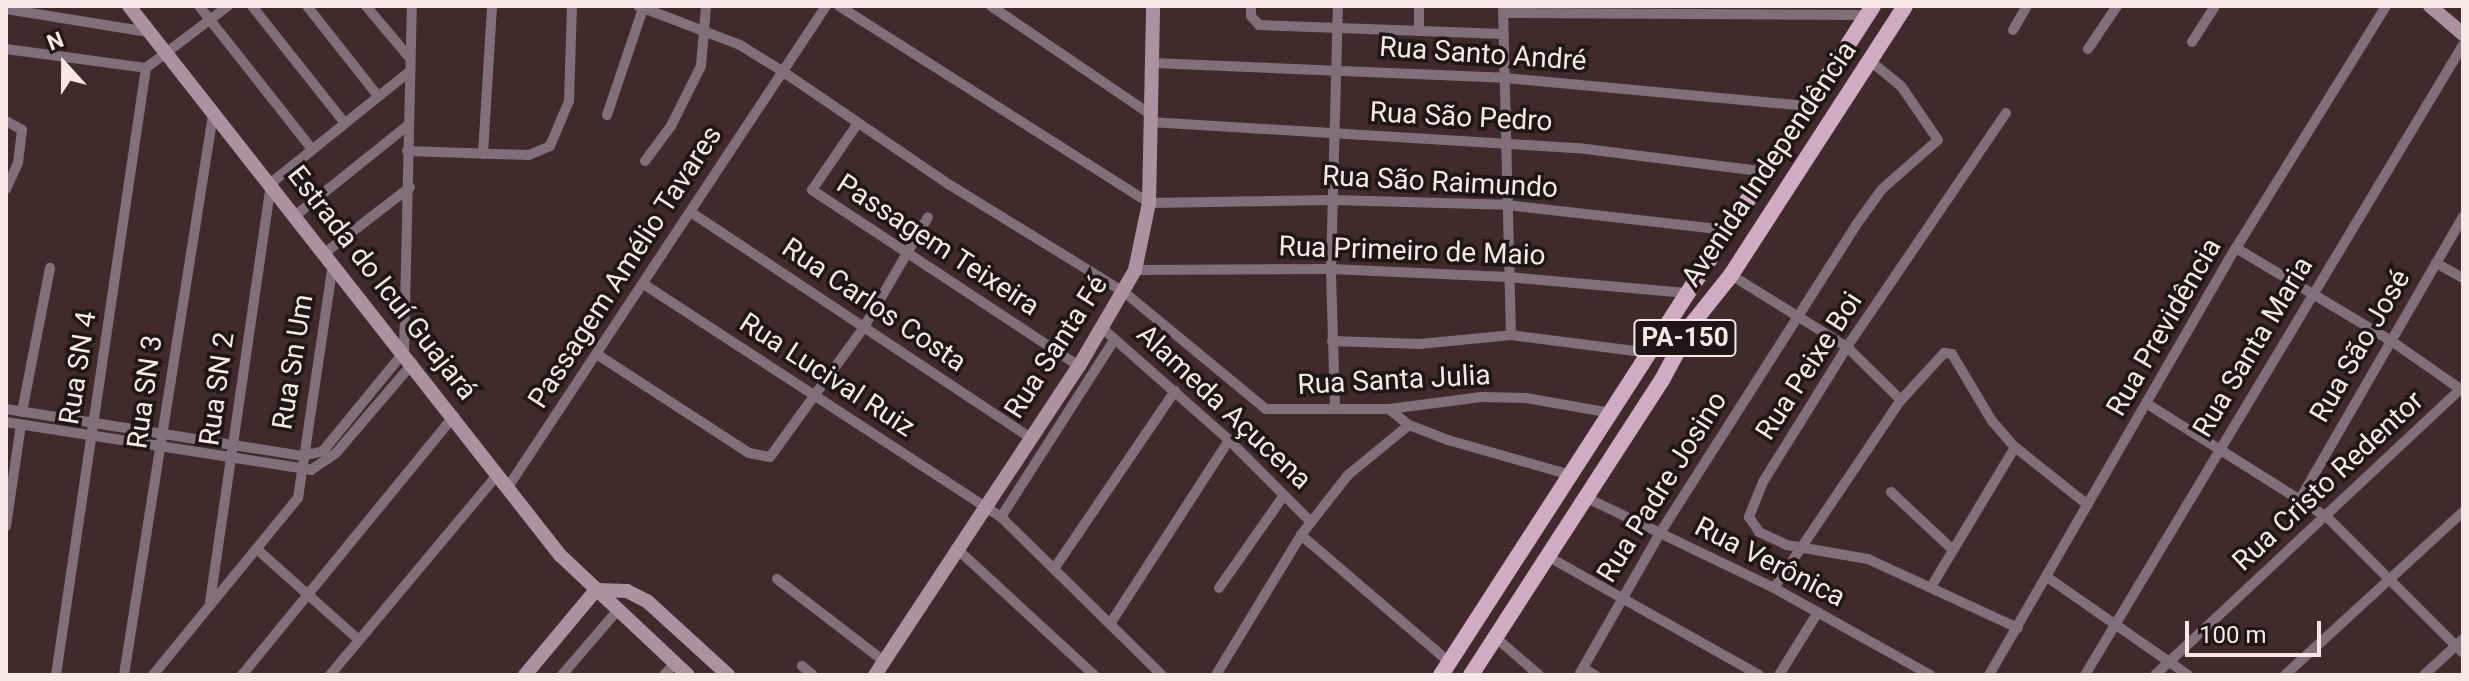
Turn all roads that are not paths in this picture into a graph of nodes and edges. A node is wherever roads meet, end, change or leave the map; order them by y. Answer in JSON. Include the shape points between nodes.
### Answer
{"nodes":[{"id":1,"x":129,"y":6,"type":"edge"},
{"id":2,"x":199,"y":6,"type":"edge"},
{"id":3,"x":228,"y":6,"type":"edge"},
{"id":4,"x":252,"y":6,"type":"edge"},
{"id":5,"x":307,"y":6,"type":"edge"},
{"id":6,"x":366,"y":6,"type":"edge"},
{"id":7,"x":412,"y":6,"type":"edge"},
{"id":8,"x":492,"y":6,"type":"edge"},
{"id":9,"x":572,"y":6,"type":"edge"},
{"id":10,"x":642,"y":6,"type":"edge"},
{"id":11,"x":706,"y":6,"type":"edge"},
{"id":12,"x":826,"y":6,"type":"edge"},
{"id":13,"x":839,"y":6,"type":"edge"},
{"id":14,"x":991,"y":6,"type":"edge"},
{"id":15,"x":1153,"y":6,"type":"edge"},
{"id":16,"x":1251,"y":6,"type":"edge"},
{"id":17,"x":1338,"y":6,"type":"edge"},
{"id":18,"x":1419,"y":6,"type":"edge"},
{"id":19,"x":1905,"y":6,"type":"edge"},
{"id":20,"x":2027,"y":6,"type":"edge"},
{"id":21,"x":2117,"y":6,"type":"edge"},
{"id":22,"x":2215,"y":6,"type":"edge"},
{"id":23,"x":2386,"y":6,"type":"edge"},
{"id":24,"x":2430,"y":6,"type":"edge"},
{"id":25,"x":6,"y":9,"type":"edge"},
{"id":26,"x":1503,"y":9,"type":"edge"},
{"id":27,"x":1869,"y":11,"type":"edge"},
{"id":28,"x":210,"y":20,"type":"junction"},
{"id":29,"x":1338,"y":27,"type":"junction"},
{"id":30,"x":705,"y":29,"type":"junction"},
{"id":31,"x":2013,"y":30,"type":"dead end"},
{"id":32,"x":1419,"y":31,"type":"junction"},
{"id":33,"x":148,"y":32,"type":"junction"},
{"id":34,"x":1504,"y":34,"type":"junction"},
{"id":35,"x":2463,"y":34,"type":"edge"},
{"id":36,"x":2192,"y":42,"type":"dead end"},
{"id":37,"x":2463,"y":45,"type":"edge"},
{"id":38,"x":6,"y":49,"type":"edge"},
{"id":39,"x":2088,"y":49,"type":"dead end"},
{"id":40,"x":167,"y":56,"type":"junction"},
{"id":41,"x":409,"y":57,"type":"junction"},
{"id":42,"x":1870,"y":61,"type":"junction"},
{"id":43,"x":1153,"y":63,"type":"junction"},
{"id":44,"x":146,"y":68,"type":"junction"},
{"id":45,"x":1336,"y":69,"type":"junction"},
{"id":46,"x":782,"y":71,"type":"junction"},
{"id":47,"x":408,"y":73,"type":"junction"},
{"id":48,"x":1505,"y":78,"type":"junction"},
{"id":49,"x":378,"y":96,"type":"junction"},
{"id":50,"x":1808,"y":106,"type":"junction"},
{"id":51,"x":2006,"y":113,"type":"dead end"},
{"id":52,"x":213,"y":115,"type":"junction"},
{"id":53,"x":607,"y":115,"type":"dead end"},
{"id":54,"x":1150,"y":118,"type":"junction"},
{"id":55,"x":8,"y":121,"type":"edge"},
{"id":56,"x":344,"y":122,"type":"junction"},
{"id":57,"x":858,"y":123,"type":"junction"},
{"id":58,"x":407,"y":126,"type":"junction"},
{"id":59,"x":1332,"y":134,"type":"junction"},
{"id":60,"x":1507,"y":143,"type":"junction"},
{"id":61,"x":312,"y":149,"type":"junction"},
{"id":62,"x":407,"y":151,"type":"junction"},
{"id":63,"x":483,"y":154,"type":"junction"},
{"id":64,"x":645,"y":161,"type":"dead end"},
{"id":65,"x":1769,"y":172,"type":"junction"},
{"id":66,"x":271,"y":183,"type":"junction"},
{"id":67,"x":410,"y":187,"type":"junction"},
{"id":68,"x":6,"y":189,"type":"edge"},
{"id":69,"x":1333,"y":200,"type":"junction"},
{"id":70,"x":1149,"y":203,"type":"junction"},
{"id":71,"x":1509,"y":206,"type":"junction"},
{"id":72,"x":692,"y":213,"type":"junction"},
{"id":73,"x":296,"y":215,"type":"junction"},
{"id":74,"x":928,"y":217,"type":"dead end"},
{"id":75,"x":2463,"y":217,"type":"edge"},
{"id":76,"x":1727,"y":230,"type":"junction"},
{"id":77,"x":2236,"y":248,"type":"junction"},
{"id":78,"x":907,"y":256,"type":"junction"},
{"id":79,"x":330,"y":257,"type":"junction"},
{"id":80,"x":2436,"y":263,"type":"junction"},
{"id":81,"x":50,"y":268,"type":"dead end"},
{"id":82,"x":1331,"y":269,"type":"junction"},
{"id":83,"x":1135,"y":270,"type":"junction"},
{"id":84,"x":1731,"y":275,"type":"junction"},
{"id":85,"x":1508,"y":277,"type":"junction"},
{"id":86,"x":2463,"y":278,"type":"edge"},
{"id":87,"x":645,"y":285,"type":"junction"},
{"id":88,"x":1124,"y":292,"type":"junction"},
{"id":89,"x":1686,"y":293,"type":"junction"},
{"id":90,"x":2312,"y":295,"type":"junction"},
{"id":91,"x":1798,"y":315,"type":"junction"},
{"id":92,"x":864,"y":327,"type":"junction"},
{"id":93,"x":1102,"y":328,"type":"junction"},
{"id":94,"x":1511,"y":335,"type":"junction"},
{"id":95,"x":1115,"y":339,"type":"junction"},
{"id":96,"x":2390,"y":340,"type":"junction"},
{"id":97,"x":1332,"y":341,"type":"junction"},
{"id":98,"x":1847,"y":347,"type":"junction"},
{"id":99,"x":1650,"y":353,"type":"junction"},
{"id":100,"x":598,"y":355,"type":"junction"},
{"id":101,"x":409,"y":358,"type":"junction"},
{"id":102,"x":1079,"y":366,"type":"junction"},
{"id":103,"x":2462,"y":389,"type":"edge"},
{"id":104,"x":1175,"y":391,"type":"junction"},
{"id":105,"x":816,"y":396,"type":"junction"},
{"id":106,"x":1901,"y":400,"type":"junction"},
{"id":107,"x":2149,"y":405,"type":"junction"},
{"id":108,"x":1335,"y":407,"type":"junction"},
{"id":109,"x":6,"y":409,"type":"edge"},
{"id":110,"x":1389,"y":409,"type":"junction"},
{"id":111,"x":22,"y":412,"type":"junction"},
{"id":112,"x":1611,"y":413,"type":"junction"},
{"id":113,"x":454,"y":416,"type":"junction"},
{"id":114,"x":6,"y":422,"type":"edge"},
{"id":115,"x":94,"y":423,"type":"junction"},
{"id":116,"x":21,"y":425,"type":"junction"},
{"id":117,"x":1409,"y":425,"type":"junction"},
{"id":118,"x":165,"y":433,"type":"junction"},
{"id":119,"x":92,"y":436,"type":"junction"},
{"id":120,"x":1029,"y":437,"type":"junction"},
{"id":121,"x":1229,"y":440,"type":"junction"},
{"id":122,"x":233,"y":445,"type":"junction"},
{"id":123,"x":162,"y":447,"type":"junction"},
{"id":124,"x":2015,"y":447,"type":"junction"},
{"id":125,"x":2219,"y":449,"type":"junction"},
{"id":126,"x":302,"y":456,"type":"junction"},
{"id":127,"x":231,"y":459,"type":"junction"},
{"id":128,"x":301,"y":469,"type":"junction"},
{"id":129,"x":498,"y":474,"type":"junction"},
{"id":130,"x":1571,"y":475,"type":"junction"},
{"id":131,"x":508,"y":487,"type":"junction"},
{"id":132,"x":1891,"y":492,"type":"dead end"},
{"id":133,"x":1284,"y":495,"type":"junction"},
{"id":134,"x":1585,"y":497,"type":"junction"},
{"id":135,"x":2300,"y":499,"type":"junction"},
{"id":136,"x":2088,"y":505,"type":"junction"},
{"id":137,"x":983,"y":506,"type":"junction"},
{"id":138,"x":2463,"y":512,"type":"edge"},
{"id":139,"x":1001,"y":517,"type":"junction"},
{"id":140,"x":2327,"y":517,"type":"junction"},
{"id":141,"x":1311,"y":522,"type":"junction"},
{"id":142,"x":6,"y":526,"type":"edge"},
{"id":143,"x":1660,"y":533,"type":"junction"},
{"id":144,"x":1301,"y":535,"type":"junction"},
{"id":145,"x":1805,"y":547,"type":"junction"},
{"id":146,"x":956,"y":548,"type":"junction"},
{"id":147,"x":1953,"y":550,"type":"junction"},
{"id":148,"x":259,"y":551,"type":"junction"},
{"id":149,"x":1547,"y":556,"type":"junction"},
{"id":150,"x":1056,"y":566,"type":"junction"},
{"id":151,"x":2047,"y":577,"type":"junction"},
{"id":152,"x":777,"y":579,"type":"dead end"},
{"id":153,"x":2391,"y":579,"type":"junction"},
{"id":154,"x":1931,"y":587,"type":"junction"},
{"id":155,"x":1219,"y":588,"type":"dead end"},
{"id":156,"x":1774,"y":588,"type":"junction"},
{"id":157,"x":596,"y":590,"type":"junction"},
{"id":158,"x":309,"y":595,"type":"junction"},
{"id":159,"x":637,"y":596,"type":"junction"},
{"id":160,"x":1622,"y":598,"type":"junction"},
{"id":161,"x":210,"y":602,"type":"junction"},
{"id":162,"x":618,"y":610,"type":"junction"},
{"id":163,"x":1818,"y":612,"type":"junction"},
{"id":164,"x":1112,"y":621,"type":"junction"},
{"id":165,"x":2118,"y":622,"type":"junction"},
{"id":166,"x":2018,"y":628,"type":"junction"},
{"id":167,"x":1495,"y":637,"type":"junction"},
{"id":168,"x":359,"y":640,"type":"junction"},
{"id":169,"x":2460,"y":646,"type":"edge"},
{"id":170,"x":2173,"y":660,"type":"junction"},
{"id":171,"x":884,"y":661,"type":"junction"},
{"id":172,"x":675,"y":663,"type":"junction"},
{"id":173,"x":802,"y":666,"type":"dead end"},
{"id":174,"x":1445,"y":669,"type":"edge"},
{"id":175,"x":1581,"y":672,"type":"edge"},
{"id":176,"x":56,"y":675,"type":"edge"},
{"id":177,"x":124,"y":675,"type":"edge"},
{"id":178,"x":153,"y":675,"type":"edge"},
{"id":179,"x":242,"y":675,"type":"edge"},
{"id":180,"x":330,"y":675,"type":"edge"},
{"id":181,"x":525,"y":675,"type":"edge"},
{"id":182,"x":562,"y":675,"type":"edge"},
{"id":183,"x":664,"y":675,"type":"edge"},
{"id":184,"x":688,"y":675,"type":"edge"},
{"id":185,"x":728,"y":675,"type":"edge"},
{"id":186,"x":813,"y":675,"type":"edge"},
{"id":187,"x":875,"y":675,"type":"edge"},
{"id":188,"x":1094,"y":675,"type":"edge"},
{"id":189,"x":1162,"y":675,"type":"edge"},
{"id":190,"x":1216,"y":675,"type":"edge"},
{"id":191,"x":1471,"y":675,"type":"edge"},
{"id":192,"x":1539,"y":675,"type":"edge"},
{"id":193,"x":1595,"y":675,"type":"edge"},
{"id":194,"x":1759,"y":675,"type":"edge"},
{"id":195,"x":1779,"y":675,"type":"edge"},
{"id":196,"x":1930,"y":675,"type":"edge"},
{"id":197,"x":1989,"y":675,"type":"edge"},
{"id":198,"x":2085,"y":675,"type":"edge"},
{"id":199,"x":2155,"y":675,"type":"edge"},
{"id":200,"x":2188,"y":675,"type":"edge"},
{"id":201,"x":2285,"y":675,"type":"edge"},
{"id":202,"x":2424,"y":675,"type":"edge"}],
"edges":[{"from":1,"to":33,"type":"street","name":"Estrada do Icuí Guajará"},
{"from":2,"to":28,"type":"street"},
{"from":3,"to":28,"type":"street"},
{"from":4,"to":56,"type":"street"},
{"from":5,"to":49,"type":"street"},
{"from":6,"to":41,"type":"street"},
{"from":7,"to":41,"type":"street"},
{"from":8,"to":63,"type":"street"},
{"from":9,"to":63,"type":"street","via":[[569,101],[558,134],[542,153]]},
{"from":10,"to":30,"type":"street","name":"Rua Santa Julia"},
{"from":10,"to":53,"type":"street"},
{"from":11,"to":30,"type":"street"},
{"from":12,"to":46,"type":"street","name":"Passagem Amélio Tavares"},
{"from":13,"to":70,"type":"street"},
{"from":14,"to":54,"type":"street"},
{"from":15,"to":43,"type":"street","name":"Rua Santa Fé"},
{"from":16,"to":29,"type":"street","via":[[1259,25]]},
{"from":17,"to":29,"type":"street"},
{"from":18,"to":32,"type":"street"},
{"from":19,"to":42,"type":"main road","name":"Avenida Independência","number":"PA-150"},
{"from":20,"to":31,"type":"street"},
{"from":21,"to":39,"type":"street"},
{"from":22,"to":36,"type":"street"},
{"from":23,"to":77,"type":"street","name":"Rua Previdência"},
{"from":24,"to":35,"type":"street"},
{"from":25,"to":33,"type":"street"},
{"from":26,"to":27,"type":"street"},
{"from":26,"to":34,"type":"street"},
{"from":27,"to":50,"type":"main road","name":"Avenida Independência","number":"PA-150"},
{"from":28,"to":40,"type":"street"},
{"from":28,"to":61,"type":"street"},
{"from":29,"to":32,"type":"street"},
{"from":29,"to":45,"type":"street"},
{"from":30,"to":46,"type":"street","name":"Rua Santa Julia"},
{"from":30,"to":64,"type":"street","via":[[701,66],[671,126]]},
{"from":32,"to":34,"type":"street"},
{"from":33,"to":40,"type":"street","name":"Estrada do Icuí Guajará"},
{"from":34,"to":48,"type":"street"},
{"from":37,"to":90,"type":"street","name":"Rua Santa Maria"},
{"from":38,"to":44,"type":"street"},
{"from":40,"to":44,"type":"street"},
{"from":40,"to":52,"type":"street","name":"Estrada do Icuí Guajará"},
{"from":41,"to":47,"type":"street"},
{"from":42,"to":84,"type":"main road","name":"Avenida Independência","number":"PA-150"},
{"from":42,"to":91,"type":"street","name":"Rua Padre Josino","via":[[1901,86],[1938,140],[1873,199]]},
{"from":43,"to":45,"type":"street","name":"Rua Santo André"},
{"from":43,"to":54,"type":"street","name":"Rua Santa Fé"},
{"from":44,"to":115,"type":"street","name":"Rua SN 4"},
{"from":45,"to":48,"type":"street","name":"Rua Santo André"},
{"from":45,"to":59,"type":"street"},
{"from":46,"to":57,"type":"street","name":"Rua Santa Julia"},
{"from":46,"to":72,"type":"street","name":"Passagem Amélio Tavares"},
{"from":47,"to":49,"type":"street"},
{"from":47,"to":58,"type":"street"},
{"from":48,"to":50,"type":"street","name":"Rua Santo André"},
{"from":48,"to":60,"type":"street"},
{"from":49,"to":56,"type":"street"},
{"from":50,"to":65,"type":"main road","name":"Avenida Independência","number":"PA-150"},
{"from":51,"to":98,"type":"street","name":"Rua Peixe Boi"},
{"from":52,"to":66,"type":"street","name":"Estrada do Icuí Guajará"},
{"from":52,"to":118,"type":"street","name":"Rua SN 3"},
{"from":54,"to":59,"type":"street","name":"Rua São Pedro"},
{"from":54,"to":70,"type":"street","name":"Rua Santa Fé"},
{"from":55,"to":68,"type":"street","via":[[22,130],[18,163]]},
{"from":56,"to":61,"type":"street"},
{"from":57,"to":78,"type":"street","name":"Passagem Teixeira","via":[[812,190]]},
{"from":57,"to":88,"type":"street","name":"Rua Santa Julia"},
{"from":58,"to":62,"type":"street"},
{"from":58,"to":73,"type":"street"},
{"from":59,"to":60,"type":"street","name":"Rua São Pedro"},
{"from":59,"to":69,"type":"street"},
{"from":60,"to":65,"type":"street","name":"Rua São Pedro"},
{"from":60,"to":71,"type":"street"},
{"from":61,"to":66,"type":"street"},
{"from":62,"to":63,"type":"street"},
{"from":62,"to":67,"type":"street"},
{"from":65,"to":76,"type":"main road","name":"Avenida Independência","number":"PA-150"},
{"from":66,"to":73,"type":"street","name":"Estrada do Icuí Guajará"},
{"from":66,"to":122,"type":"street","name":"Rua SN 2"},
{"from":67,"to":79,"type":"street"},
{"from":67,"to":101,"type":"street"},
{"from":69,"to":70,"type":"street","name":"Rua São Raimundo"},
{"from":69,"to":71,"type":"street","name":"Rua São Raimundo"},
{"from":69,"to":82,"type":"street"},
{"from":70,"to":83,"type":"street","name":"Rua Santa Fé"},
{"from":71,"to":76,"type":"street","name":"Rua São Raimundo"},
{"from":71,"to":85,"type":"street"},
{"from":72,"to":87,"type":"street","name":"Passagem Amélio Tavares"},
{"from":72,"to":92,"type":"street","name":"Rua Carlos Costa"},
{"from":73,"to":79,"type":"street","name":"Estrada do Icuí Guajará"},
{"from":74,"to":78,"type":"street"},
{"from":75,"to":80,"type":"street","name":"Rua São José"},
{"from":76,"to":89,"type":"main road","name":"Avenida Independência","number":"PA-150"},
{"from":77,"to":90,"type":"street"},
{"from":77,"to":107,"type":"street","name":"Rua Previdência"},
{"from":78,"to":92,"type":"street"},
{"from":78,"to":102,"type":"street","name":"Passagem Teixeira"},
{"from":79,"to":101,"type":"street","name":"Estrada do Icuí Guajará"},
{"from":79,"to":126,"type":"street","name":"Rua Sn Um"},
{"from":80,"to":86,"type":"street"},
{"from":80,"to":96,"type":"street","name":"Rua São José"},
{"from":81,"to":111,"type":"street"},
{"from":82,"to":83,"type":"street","name":"Rua Primeiro de Maio"},
{"from":82,"to":85,"type":"street","name":"Rua Primeiro de Maio"},
{"from":82,"to":97,"type":"street"},
{"from":83,"to":88,"type":"street","name":"Rua Santa Fé"},
{"from":84,"to":91,"type":"street"},
{"from":84,"to":134,"type":"main road","name":"Avenida Independência","number":"PA-150","via":[[1692,324]]},
{"from":85,"to":89,"type":"street","name":"Rua Primeiro de Maio"},
{"from":85,"to":94,"type":"street"},
{"from":87,"to":100,"type":"street","name":"Passagem Amélio Tavares"},
{"from":87,"to":105,"type":"street","name":"Rua Lucival Ruiz"},
{"from":88,"to":93,"type":"street","name":"Rua Santa Fé"},
{"from":88,"to":108,"type":"street","name":"Rua Santa Julia","via":[[1266,409]]},
{"from":89,"to":99,"type":"main road","name":"Avenida Independência","number":"PA-150"},
{"from":90,"to":96,"type":"street"},
{"from":90,"to":125,"type":"street","name":"Rua Santa Maria"},
{"from":91,"to":98,"type":"street"},
{"from":91,"to":143,"type":"street","name":"Rua Padre Josino"},
{"from":92,"to":105,"type":"street"},
{"from":92,"to":120,"type":"street","name":"Rua Carlos Costa"},
{"from":93,"to":95,"type":"street","name":"Alameda Açucena"},
{"from":93,"to":102,"type":"street","name":"Rua Santa Fé"},
{"from":94,"to":97,"type":"street","via":[[1420,344]]},
{"from":94,"to":99,"type":"street"},
{"from":95,"to":104,"type":"street","name":"Alameda Açucena"},
{"from":95,"to":139,"type":"street"},
{"from":96,"to":103,"type":"street"},
{"from":96,"to":135,"type":"street","name":"Rua São José"},
{"from":97,"to":108,"type":"street"},
{"from":98,"to":106,"type":"street"},
{"from":98,"to":145,"type":"street","name":"Rua Peixe Boi","via":[[1750,509],[1751,524],[1759,532]]},
{"from":99,"to":112,"type":"main road","name":"Avenida Independência","number":"PA-150"},
{"from":100,"to":105,"type":"street","via":[[763,459],[778,448]]},
{"from":100,"to":131,"type":"street","name":"Passagem Amélio Tavares"},
{"from":101,"to":113,"type":"street","name":"Estrada do Icuí Guajará"},
{"from":101,"to":126,"type":"street","via":[[323,451]]},
{"from":101,"to":128,"type":"street","via":[[327,462]]},
{"from":102,"to":120,"type":"street","name":"Rua Santa Fé"},
{"from":103,"to":140,"type":"street","name":"Rua Cristo Redentor"},
{"from":104,"to":121,"type":"street","name":"Alameda Açucena"},
{"from":104,"to":150,"type":"street"},
{"from":105,"to":137,"type":"street","name":"Rua Lucival Ruiz"},
{"from":106,"to":124,"type":"street","via":[[1948,352]]},
{"from":106,"to":145,"type":"street"},
{"from":107,"to":125,"type":"street"},
{"from":107,"to":136,"type":"street","name":"Rua Previdência"},
{"from":108,"to":110,"type":"street","name":"Rua Santa Julia"},
{"from":109,"to":111,"type":"street"},
{"from":110,"to":112,"type":"street","name":"Rua Santa Julia","via":[[1481,397],[1526,398]]},
{"from":110,"to":117,"type":"street"},
{"from":111,"to":115,"type":"street"},
{"from":112,"to":130,"type":"main road","name":"Avenida Independência","number":"PA-150"},
{"from":113,"to":129,"type":"street","name":"Estrada do Icuí Guajará"},
{"from":113,"to":158,"type":"street"},
{"from":114,"to":116,"type":"street"},
{"from":115,"to":118,"type":"street"},
{"from":115,"to":119,"type":"street","name":"Rua SN 4"},
{"from":116,"to":119,"type":"street"},
{"from":116,"to":142,"type":"street"},
{"from":117,"to":130,"type":"street"},
{"from":117,"to":141,"type":"street","via":[[1348,475]]},
{"from":118,"to":122,"type":"street"},
{"from":118,"to":123,"type":"street","name":"Rua SN 3"},
{"from":119,"to":123,"type":"street"},
{"from":119,"to":176,"type":"street","name":"Rua SN 4"},
{"from":120,"to":137,"type":"street","name":"Rua Santa Fé"},
{"from":121,"to":133,"type":"street","name":"Alameda Açucena"},
{"from":121,"to":164,"type":"street"},
{"from":122,"to":126,"type":"street"},
{"from":122,"to":127,"type":"street","name":"Rua SN 2"},
{"from":123,"to":127,"type":"street"},
{"from":123,"to":177,"type":"street","name":"Rua SN 3"},
{"from":124,"to":136,"type":"street"},
{"from":124,"to":147,"type":"street"},
{"from":125,"to":135,"type":"street"},
{"from":125,"to":165,"type":"street","name":"Rua Santa Maria"},
{"from":126,"to":128,"type":"street","name":"Rua Sn Um"},
{"from":127,"to":128,"type":"street"},
{"from":127,"to":161,"type":"street","name":"Rua SN 2"},
{"from":128,"to":148,"type":"street","name":"Rua Sn Um","via":[[298,498]]},
{"from":129,"to":131,"type":"street","name":"Estrada do Icuí Guajará"},
{"from":129,"to":168,"type":"street"},
{"from":130,"to":174,"type":"main road","name":"Avenida Independência","number":"PA-150"},
{"from":131,"to":157,"type":"street","name":"Estrada do Icuí Guajará","via":[[560,555]]},
{"from":132,"to":147,"type":"street"},
{"from":133,"to":141,"type":"street","name":"Alameda Açucena"},
{"from":133,"to":155,"type":"street"},
{"from":134,"to":143,"type":"street","name":"Rua Verônica"},
{"from":134,"to":149,"type":"main road","name":"Avenida Independência","number":"PA-150"},
{"from":135,"to":140,"type":"street"},
{"from":136,"to":151,"type":"street","name":"Rua Previdência"},
{"from":137,"to":139,"type":"street","name":"Rua Lucival Ruiz"},
{"from":137,"to":146,"type":"street","name":"Rua Santa Fé"},
{"from":138,"to":153,"type":"street"},
{"from":139,"to":150,"type":"street","name":"Rua Lucival Ruiz"},
{"from":140,"to":153,"type":"street"},
{"from":140,"to":170,"type":"street","name":"Rua Cristo Redentor"},
{"from":141,"to":144,"type":"street"},
{"from":143,"to":156,"type":"street","name":"Rua Verônica"},
{"from":143,"to":160,"type":"street","name":"Rua Padre Josino"},
{"from":144,"to":174,"type":"street"},
{"from":144,"to":190,"type":"street"},
{"from":145,"to":154,"type":"street","via":[[1868,559]]},
{"from":145,"to":156,"type":"street"},
{"from":146,"to":171,"type":"street","name":"Rua Santa Fé"},
{"from":146,"to":188,"type":"street"},
{"from":147,"to":154,"type":"street"},
{"from":148,"to":158,"type":"street"},
{"from":148,"to":161,"type":"street","name":"Rua Sn Um"},
{"from":149,"to":160,"type":"street"},
{"from":149,"to":167,"type":"main road","name":"Avenida Independência","number":"PA-150"},
{"from":150,"to":164,"type":"street","name":"Rua Lucival Ruiz"},
{"from":151,"to":165,"type":"street"},
{"from":151,"to":166,"type":"street","name":"Rua Previdência"},
{"from":152,"to":171,"type":"street"},
{"from":153,"to":169,"type":"street"},
{"from":153,"to":201,"type":"street"},
{"from":154,"to":166,"type":"street"},
{"from":156,"to":163,"type":"street","name":"Rua Verônica"},
{"from":157,"to":159,"type":"street"},
{"from":157,"to":162,"type":"street","name":"Estrada do Icuí Guajará"},
{"from":157,"to":181,"type":"street"},
{"from":158,"to":168,"type":"street"},
{"from":158,"to":179,"type":"street"},
{"from":159,"to":162,"type":"street"},
{"from":159,"to":185,"type":"street"},
{"from":160,"to":175,"type":"street","name":"Rua Padre Josino"},
{"from":160,"to":194,"type":"street"},
{"from":161,"to":178,"type":"street","name":"Rua Sn Um"},
{"from":162,"to":172,"type":"street","name":"Estrada do Icuí Guajará"},
{"from":162,"to":182,"type":"street"},
{"from":163,"to":195,"type":"street"},
{"from":163,"to":196,"type":"street","name":"Rua Verônica"},
{"from":164,"to":189,"type":"street","name":"Rua Lucival Ruiz"},
{"from":165,"to":170,"type":"street"},
{"from":165,"to":198,"type":"street","name":"Rua Santa Maria"},
{"from":166,"to":197,"type":"street","name":"Rua Previdência"},
{"from":167,"to":191,"type":"main road","name":"Avenida Independência","number":"PA-150"},
{"from":167,"to":192,"type":"street"},
{"from":168,"to":180,"type":"street"},
{"from":169,"to":202,"type":"street"},
{"from":170,"to":199,"type":"street","name":"Rua Cristo Redentor"},
{"from":170,"to":200,"type":"street"},
{"from":171,"to":187,"type":"street","name":"Rua Santa Fé"},
{"from":172,"to":183,"type":"street"},
{"from":172,"to":184,"type":"street","name":"Estrada do Icuí Guajará"},
{"from":173,"to":186,"type":"street"},
{"from":175,"to":193,"type":"street"}]}
